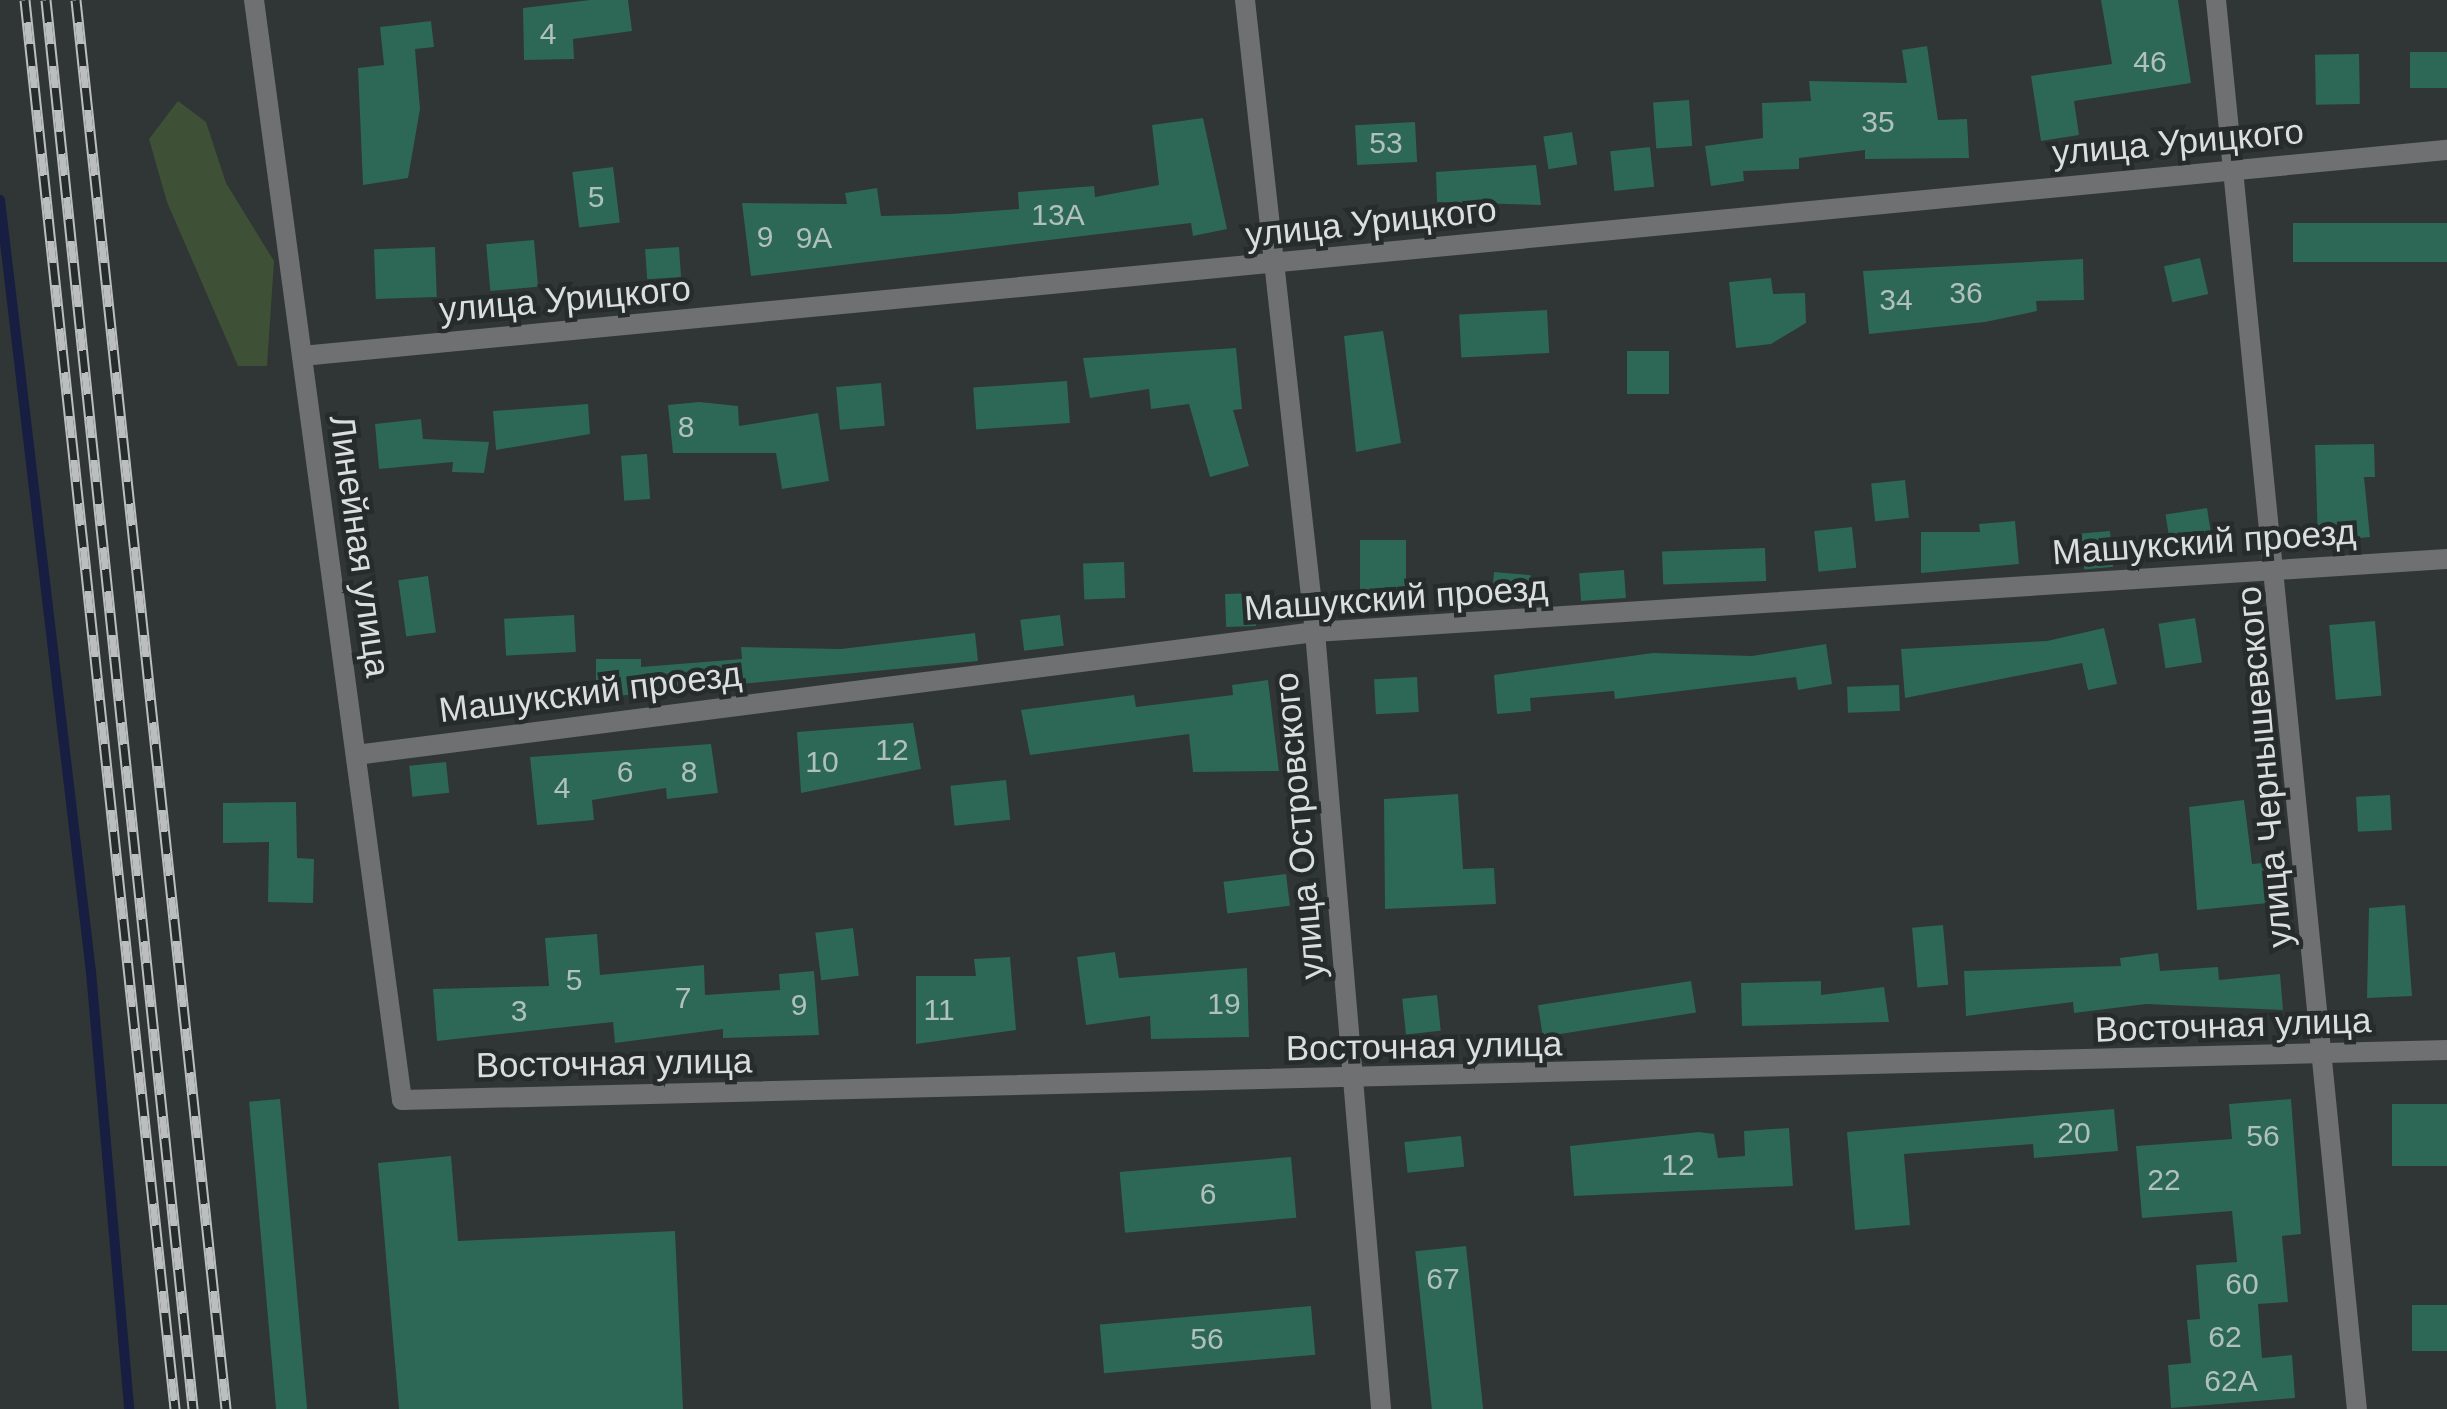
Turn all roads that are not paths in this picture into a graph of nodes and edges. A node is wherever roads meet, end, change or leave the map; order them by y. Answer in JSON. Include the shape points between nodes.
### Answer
{"nodes":[{"id":1,"x":254,"y":0,"type":"edge"},
{"id":2,"x":1245,"y":0,"type":"edge"},
{"id":3,"x":2216,"y":0,"type":"edge"},
{"id":4,"x":2447,"y":150,"type":"edge"},
{"id":5,"x":2232,"y":169,"type":"junction"},
{"id":6,"x":1274,"y":264,"type":"junction"},
{"id":7,"x":302,"y":356,"type":"junction"},
{"id":8,"x":2447,"y":559,"type":"edge"},
{"id":9,"x":2280,"y":567,"type":"junction"},
{"id":10,"x":1314,"y":632,"type":"junction"},
{"id":11,"x":356,"y":755,"type":"junction"},
{"id":12,"x":2447,"y":1050,"type":"edge"},
{"id":13,"x":2322,"y":1056,"type":"junction"},
{"id":14,"x":1353,"y":1080,"type":"junction"},
{"id":15,"x":402,"y":1100,"type":"joint"},
{"id":16,"x":1381,"y":1409,"type":"edge"},
{"id":17,"x":2357,"y":1409,"type":"edge"}],
"edges":[{"from":1,"to":7,"type":"street","name":"Линейная улица"},
{"from":2,"to":6,"type":"street","name":"улица Островского"},
{"from":3,"to":5,"type":"street","name":"улица Чернышевского"},
{"from":4,"to":5,"type":"street","name":"улица Урицкого"},
{"from":5,"to":6,"type":"street","name":"улица Урицкого"},
{"from":5,"to":9,"type":"street","name":"улица Чернышевского"},
{"from":6,"to":7,"type":"street","name":"улица Урицкого"},
{"from":6,"to":10,"type":"street","name":"улица Островского"},
{"from":7,"to":11,"type":"street","name":"Линейная улица"},
{"from":8,"to":9,"type":"street","name":"Машукский проезд"},
{"from":9,"to":10,"type":"street","name":"Машукский проезд"},
{"from":9,"to":13,"type":"street","name":"улица Чернышевского"},
{"from":10,"to":11,"type":"street","name":"Машукский проезд"},
{"from":10,"to":14,"type":"street","name":"улица Островского"},
{"from":11,"to":15,"type":"street","name":"Линейная улица"},
{"from":12,"to":13,"type":"street","name":"Восточная улица"},
{"from":13,"to":14,"type":"street","name":"Восточная улица"},
{"from":13,"to":17,"type":"street","name":"улица Чернышевского"},
{"from":14,"to":15,"type":"street","name":"Восточная улица"},
{"from":14,"to":16,"type":"street","name":"улица Островского"}]}
